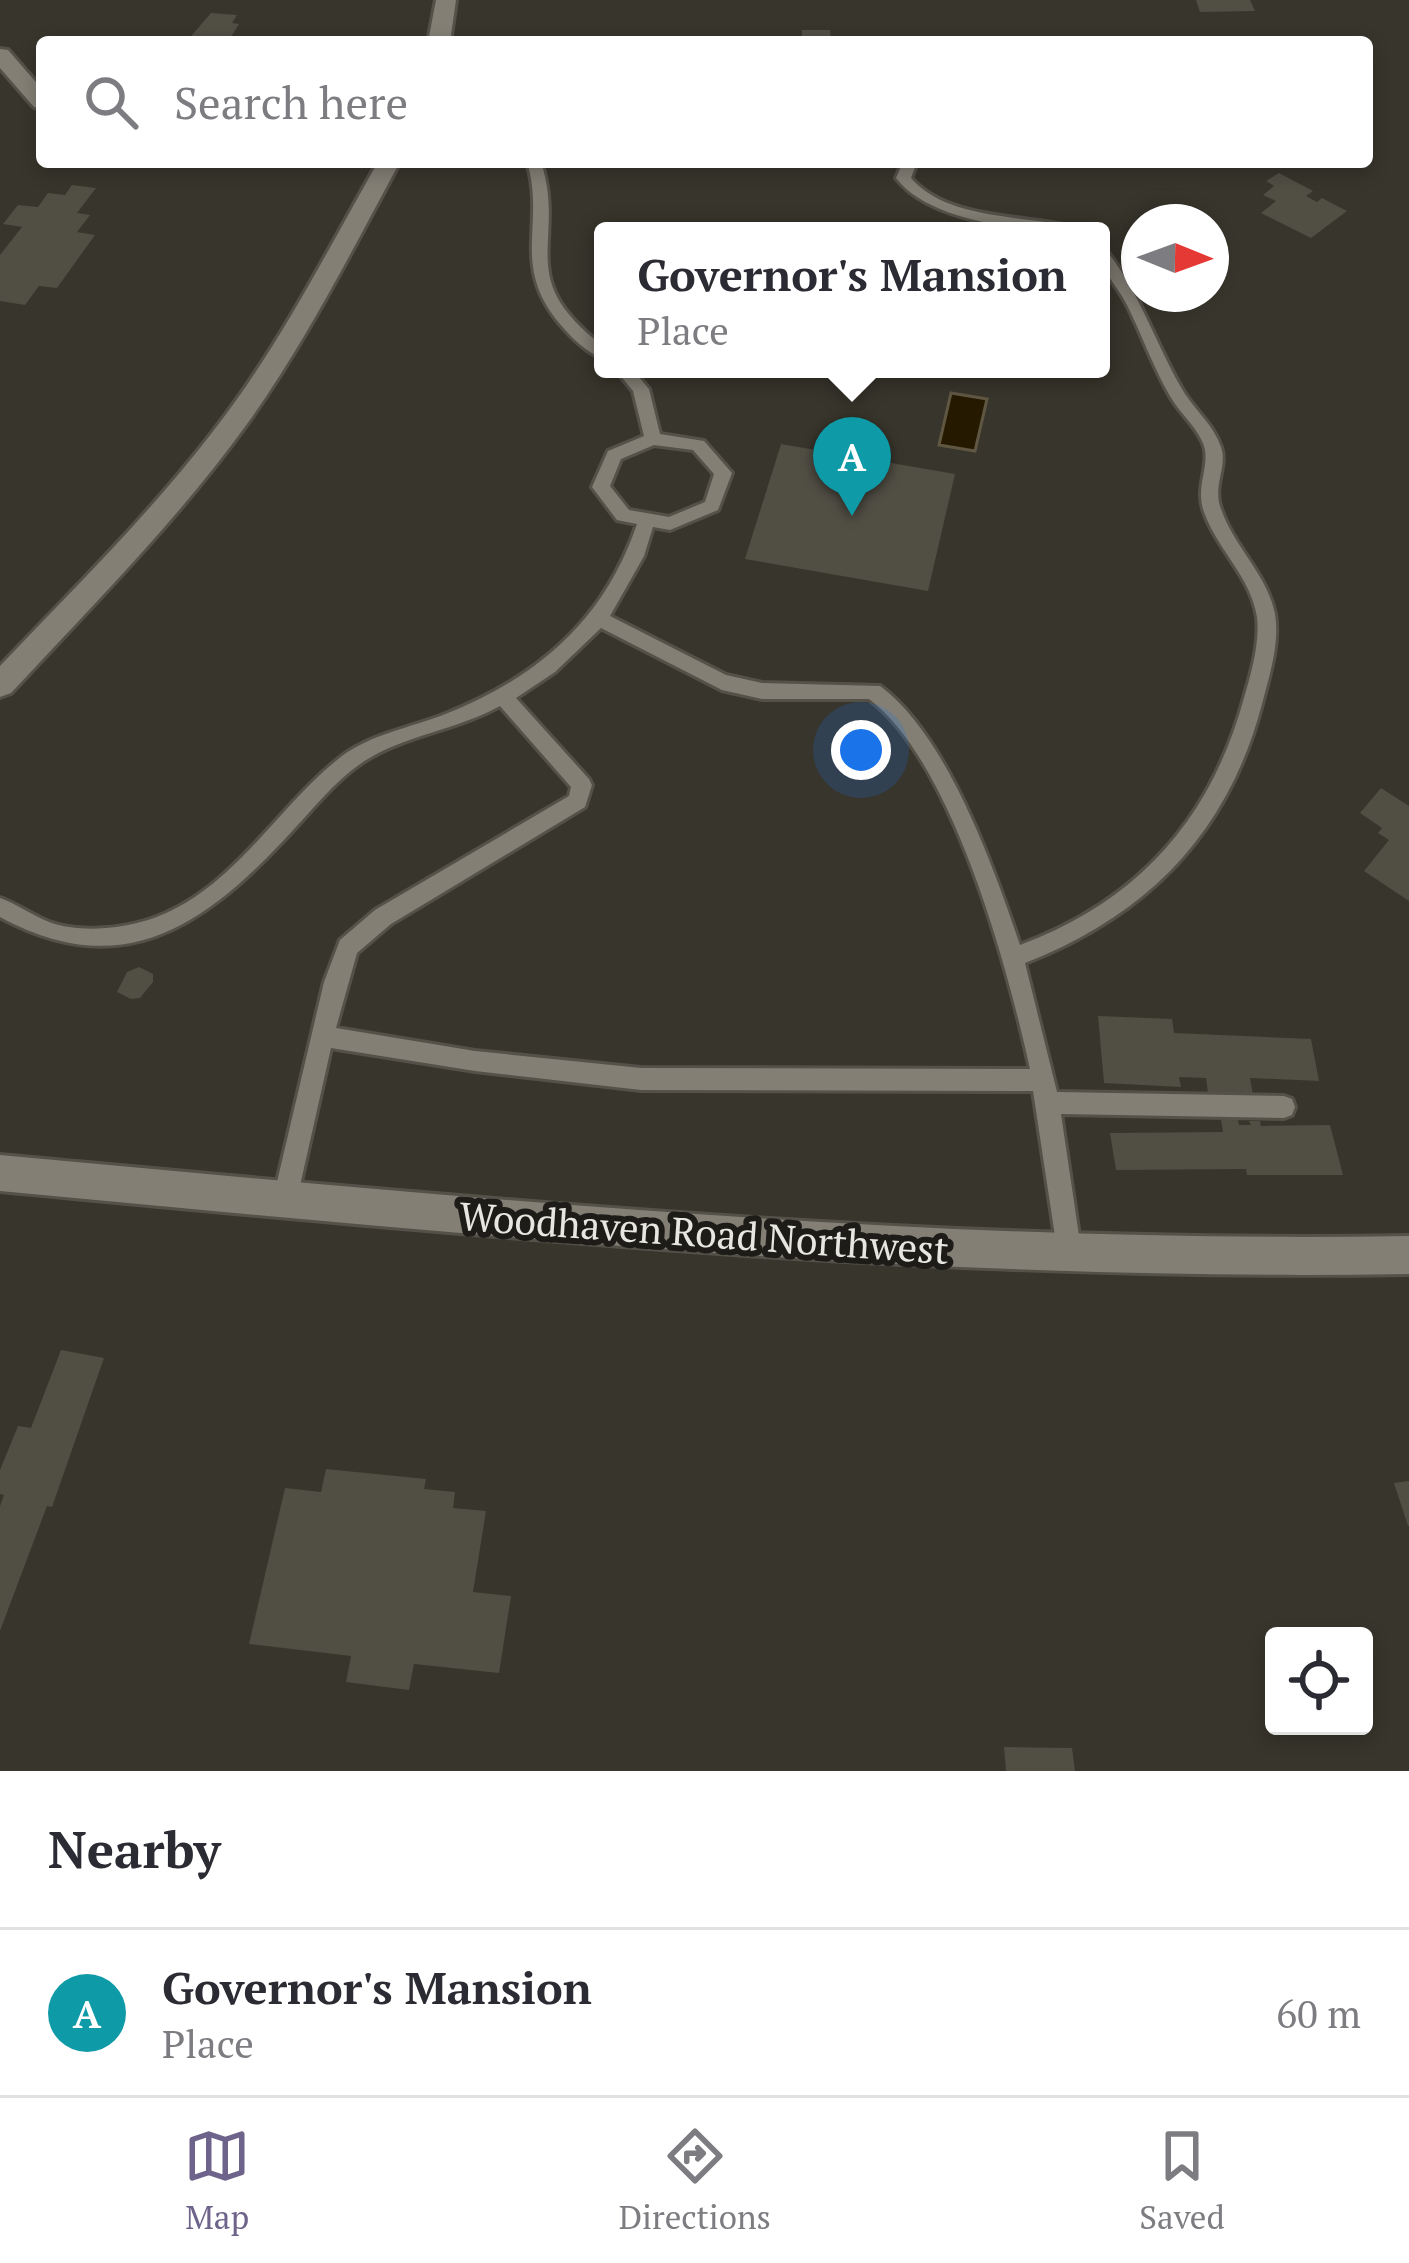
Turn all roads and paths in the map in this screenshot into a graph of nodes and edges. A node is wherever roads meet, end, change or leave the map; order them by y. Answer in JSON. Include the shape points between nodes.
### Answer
{"nodes":[{"id":1,"x":446,"y":0,"type":"edge"},
{"id":2,"x":440,"y":36,"type":"edge"},
{"id":3,"x":0,"y":55,"type":"edge"},
{"id":4,"x":36,"y":95,"type":"edge"},
{"id":5,"x":386,"y":168,"type":"edge"},
{"id":6,"x":536,"y":168,"type":"edge"},
{"id":7,"x":908,"y":168,"type":"edge"},
{"id":8,"x":1026,"y":222,"type":"edge"},
{"id":9,"x":1110,"y":267,"type":"edge"},
{"id":10,"x":594,"y":347,"type":"edge"},
{"id":11,"x":631,"y":378,"type":"edge"},
{"id":12,"x":653,"y":439,"type":"junction"},
{"id":13,"x":647,"y":520,"type":"junction"},
{"id":14,"x":600,"y":619,"type":"junction"},
{"id":15,"x":0,"y":685,"type":"edge"},
{"id":16,"x":502,"y":695,"type":"junction"},
{"id":17,"x":0,"y":907,"type":"edge"},
{"id":18,"x":1012,"y":958,"type":"junction"},
{"id":19,"x":322,"y":1036,"type":"junction"},
{"id":20,"x":1045,"y":1091,"type":"junction"},
{"id":21,"x":1284,"y":1107,"type":"dead end"},
{"id":22,"x":0,"y":1173,"type":"edge"},
{"id":23,"x":285,"y":1198,"type":"junction"},
{"id":24,"x":1409,"y":1255,"type":"edge"},
{"id":25,"x":1070,"y":1257,"type":"junction"}],
"edges":[{"from":1,"to":2,"type":"street"},
{"from":3,"to":4,"type":"street"},
{"from":5,"to":15,"type":"street","via":[[241,413],[133,544]]},
{"from":6,"to":10,"type":"lane","via":[[544,284]]},
{"from":7,"to":8,"type":"lane","via":[[909,189],[929,202]]},
{"from":9,"to":18,"type":"lane","via":[[1209,438],[1216,458],[1209,501],[1258,592],[1267,631],[1246,740],[1186,843],[1069,937]]},
{"from":11,"to":12,"type":"lane","via":[[641,389]]},
{"from":12,"to":13,"type":"lane","via":[[614,455],[602,487],[623,515]]},
{"from":12,"to":13,"type":"lane","via":[[698,446],[723,473],[712,506],[670,524]]},
{"from":13,"to":14,"type":"lane","via":[[630,572]]},
{"from":14,"to":16,"type":"lane"},
{"from":14,"to":18,"type":"lane","via":[[722,682],[762,691],[873,691],[888,701],[959,813]]},
{"from":16,"to":17,"type":"lane","via":[[357,756],[219,893],[172,923],[68,935]]},
{"from":16,"to":19,"type":"lane","via":[[573,770],[582,784],[578,801],[360,935],[341,962]]},
{"from":18,"to":20,"type":"lane"},
{"from":19,"to":20,"type":"lane","via":[[641,1079]]},
{"from":19,"to":23,"type":"lane"},
{"from":20,"to":21,"type":"lane"},
{"from":20,"to":25,"type":"lane"},
{"from":22,"to":23,"type":"street","name":"Woodhaven Road Northwest"},
{"from":23,"to":25,"type":"street","name":"Woodhaven Road Northwest","via":[[763,1241]]},
{"from":24,"to":25,"type":"street","name":"Woodhaven Road Northwest"}]}
